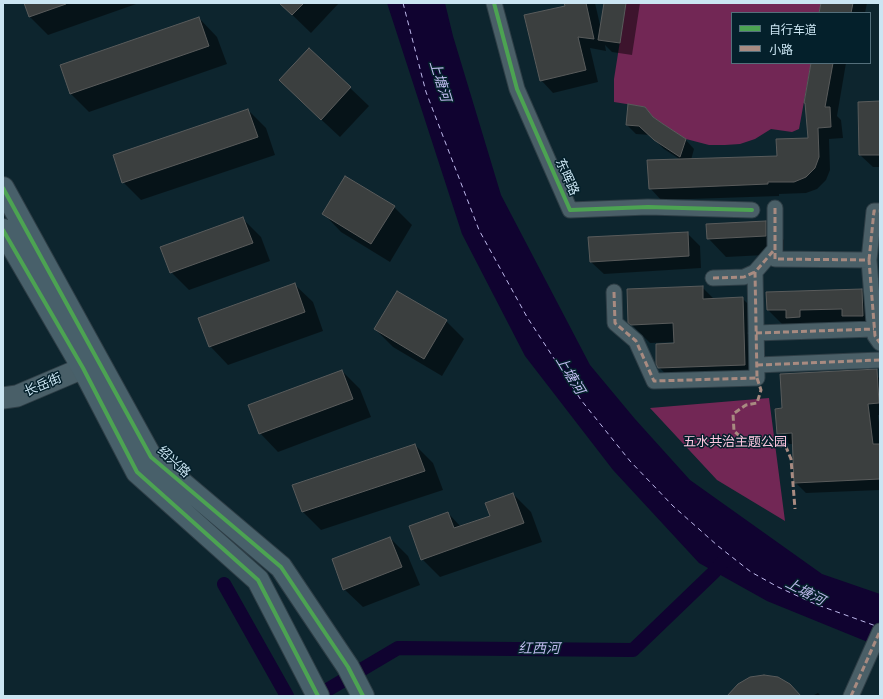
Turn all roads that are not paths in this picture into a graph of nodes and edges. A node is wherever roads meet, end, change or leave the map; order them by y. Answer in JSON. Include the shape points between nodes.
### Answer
{"nodes":[{"id":1,"x":494,"y":3,"type":"edge"},
{"id":2,"x":3,"y":188,"type":"edge"},
{"id":3,"x":775,"y":208,"type":"dead end"},
{"id":4,"x":752,"y":210,"type":"dead end"},
{"id":5,"x":880,"y":211,"type":"edge"},
{"id":6,"x":3,"y":230,"type":"edge"},
{"id":7,"x":775,"y":249,"type":"junction"},
{"id":8,"x":869,"y":260,"type":"junction"},
{"id":9,"x":755,"y":272,"type":"junction"},
{"id":10,"x":713,"y":278,"type":"dead end"},
{"id":11,"x":614,"y":292,"type":"dead end"},
{"id":12,"x":874,"y":329,"type":"junction"},
{"id":13,"x":756,"y":332,"type":"junction"},
{"id":14,"x":880,"y":343,"type":"edge"},
{"id":15,"x":880,"y":360,"type":"edge"},
{"id":16,"x":757,"y":365,"type":"junction"},
{"id":17,"x":83,"y":368,"type":"junction"},
{"id":18,"x":3,"y":398,"type":"edge"},
{"id":19,"x":880,"y":631,"type":"edge"},
{"id":20,"x":356,"y":682,"type":"edge"},
{"id":21,"x":316,"y":692,"type":"edge"},
{"id":22,"x":851,"y":696,"type":"edge"}],
"edges":[{"from":1,"to":4,"type":"street","name":"东晖路","via":[[517,89],[570,210],[648,207]]},
{"from":2,"to":20,"type":"main road","name":"绍兴路","via":[[151,457],[281,568]]},
{"from":3,"to":7,"type":"street"},
{"from":5,"to":8,"type":"street","via":[[874,211]]},
{"from":6,"to":17,"type":"main road"},
{"from":7,"to":8,"type":"street","via":[[775,260]]},
{"from":7,"to":9,"type":"street"},
{"from":8,"to":12,"type":"street"},
{"from":9,"to":10,"type":"street","via":[[744,277]]},
{"from":9,"to":13,"type":"street"},
{"from":11,"to":16,"type":"street","via":[[615,323],[636,341],[654,381],[757,378]]},
{"from":12,"to":13,"type":"street"},
{"from":12,"to":14,"type":"street"},
{"from":13,"to":16,"type":"street"},
{"from":15,"to":16,"type":"street"},
{"from":17,"to":18,"type":"street","name":"长岳街","via":[[17,396]]},
{"from":17,"to":21,"type":"main road","via":[[137,472],[258,580]]},
{"from":19,"to":22,"type":"street"}]}
